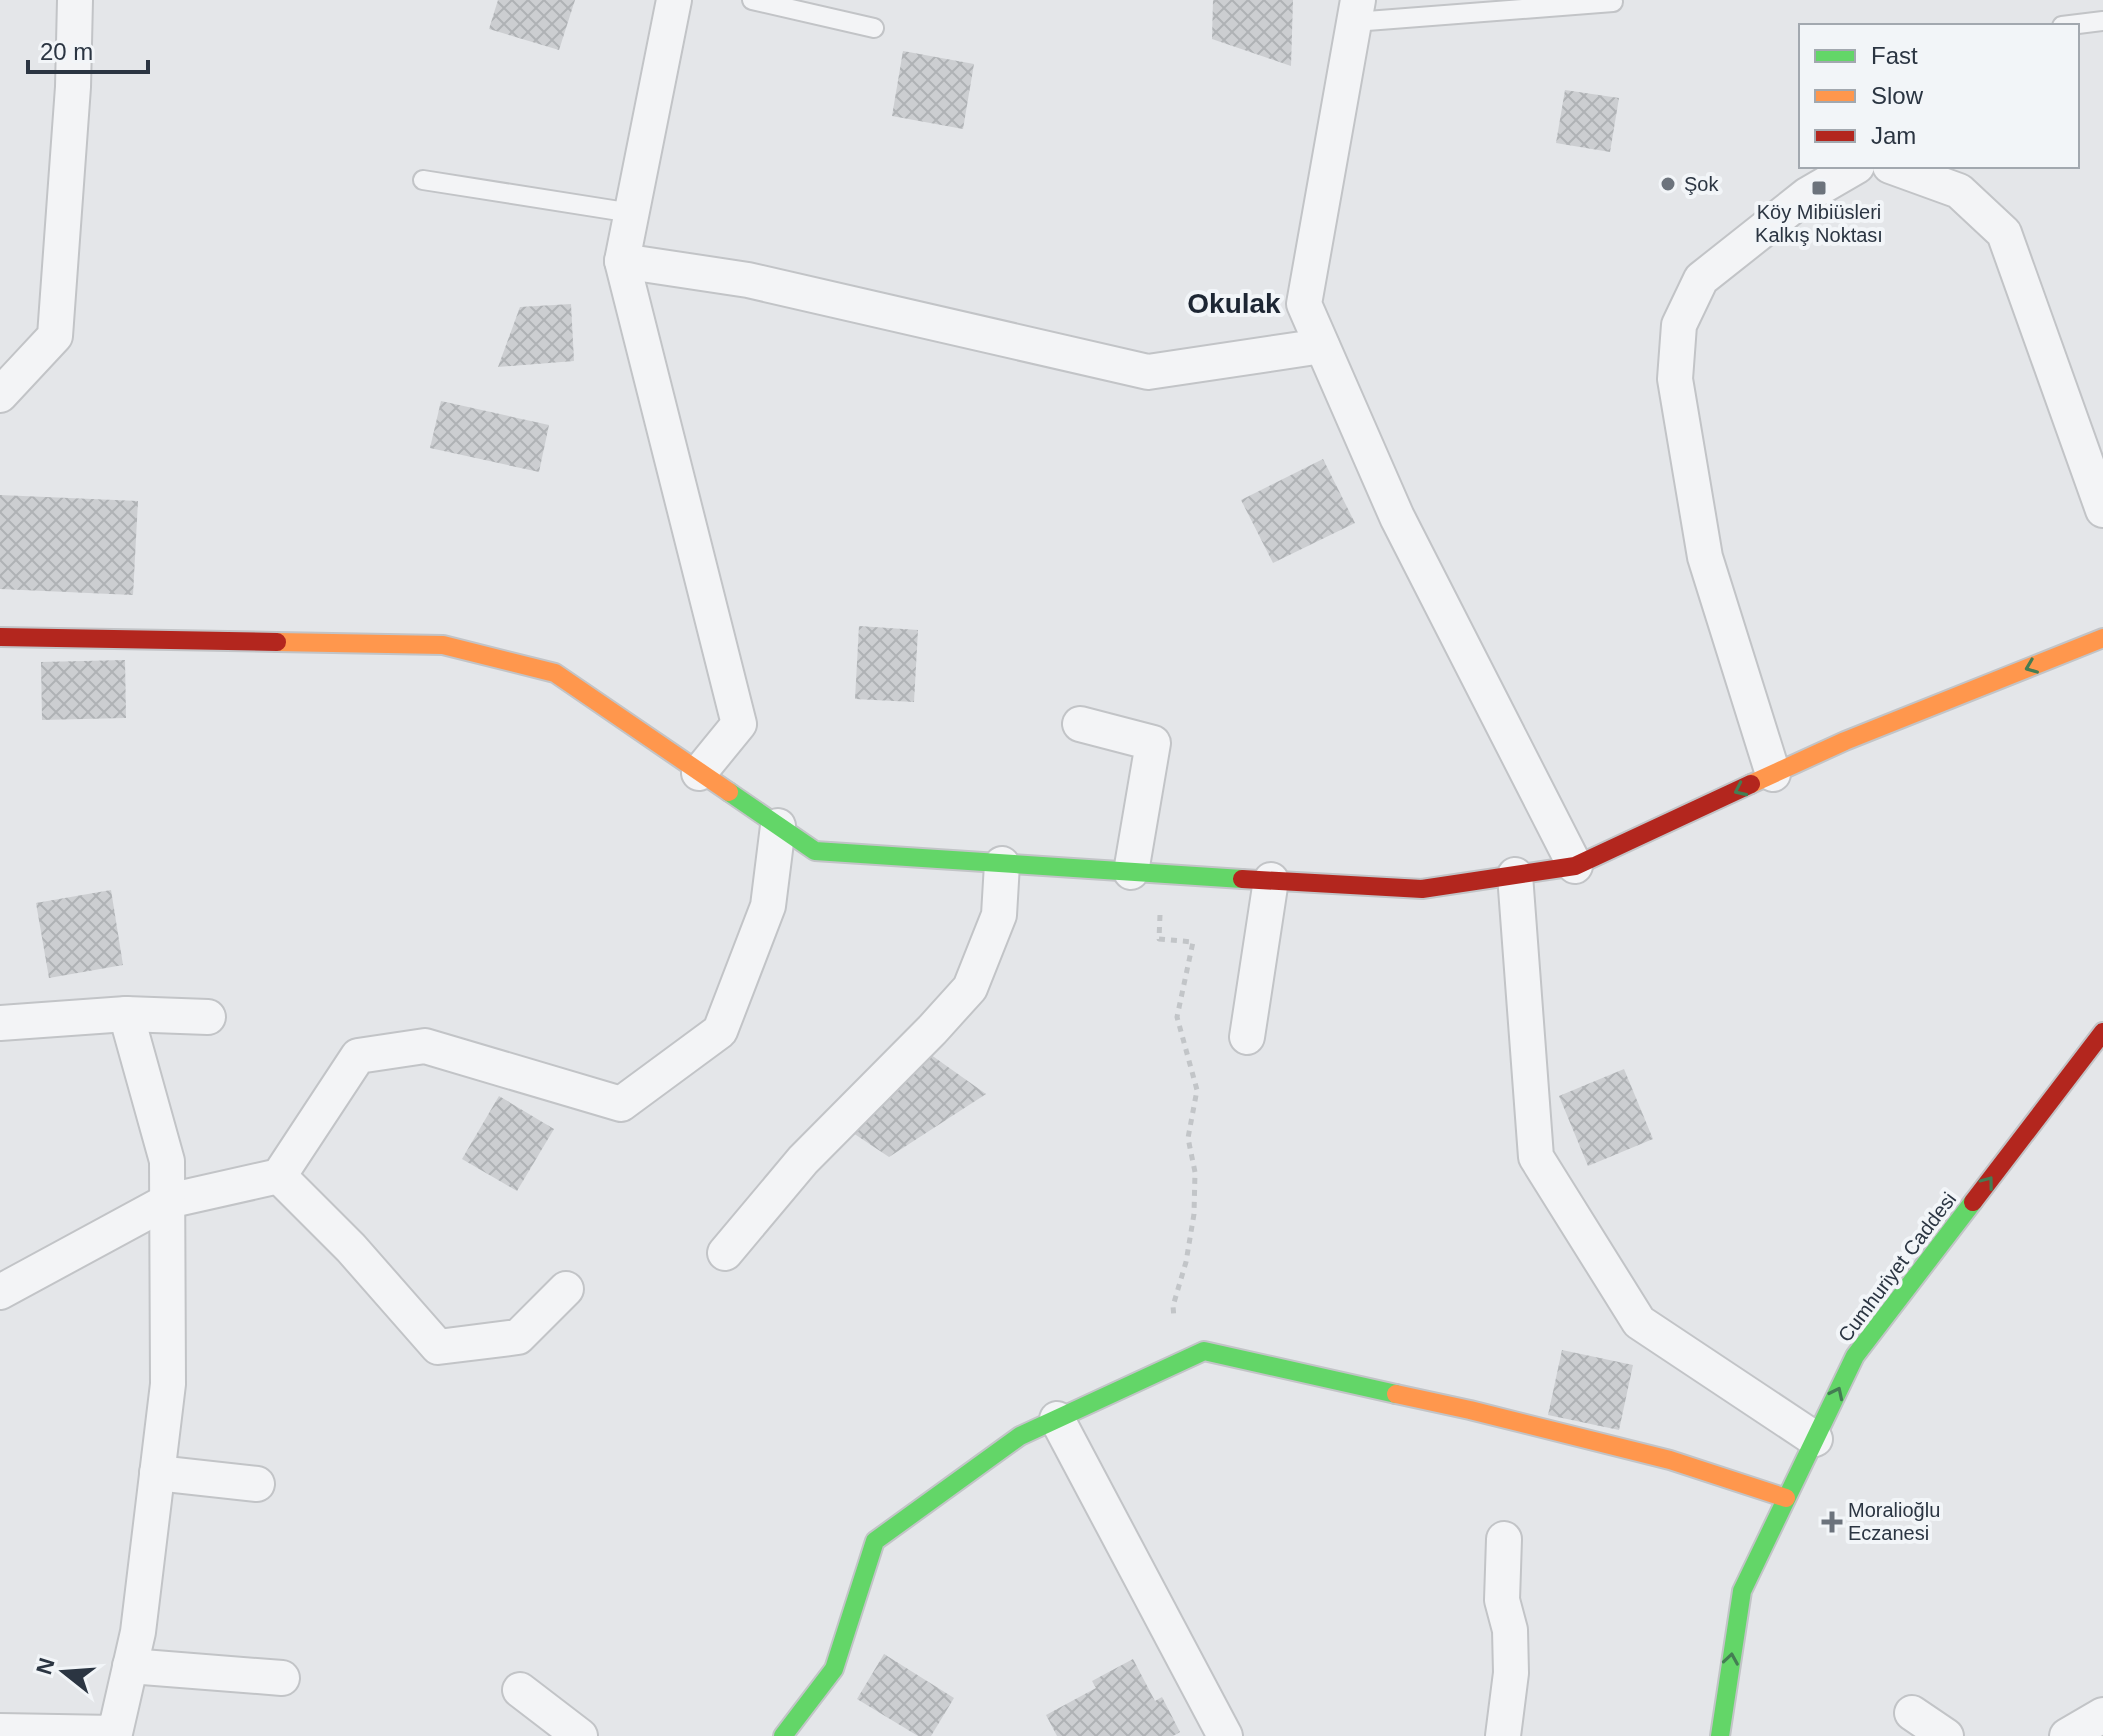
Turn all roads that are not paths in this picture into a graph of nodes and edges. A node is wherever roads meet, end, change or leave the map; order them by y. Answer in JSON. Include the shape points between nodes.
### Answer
{"nodes":[{"id":1,"x":75,"y":0,"type":"edge"},
{"id":2,"x":674,"y":0,"type":"edge"},
{"id":3,"x":752,"y":0,"type":"edge"},
{"id":4,"x":1613,"y":2,"type":"dead end"},
{"id":5,"x":1356,"y":11,"type":"edge"},
{"id":6,"x":2103,"y":21,"type":"edge"},
{"id":7,"x":2078,"y":24,"type":"edge"},
{"id":8,"x":874,"y":28,"type":"dead end"},
{"id":9,"x":1854,"y":168,"type":"edge"},
{"id":10,"x":1896,"y":168,"type":"edge"},
{"id":11,"x":423,"y":180,"type":"dead end"},
{"id":12,"x":632,"y":213,"type":"junction"},
{"id":13,"x":622,"y":261,"type":"junction"},
{"id":14,"x":1322,"y":346,"type":"junction"},
{"id":15,"x":0,"y":395,"type":"edge"},
{"id":16,"x":2103,"y":510,"type":"edge"},
{"id":17,"x":0,"y":637,"type":"edge"},
{"id":18,"x":2103,"y":638,"type":"edge"},
{"id":19,"x":1080,"y":724,"type":"dead end"},
{"id":20,"x":699,"y":773,"type":"junction"},
{"id":21,"x":1773,"y":774,"type":"junction"},
{"id":22,"x":778,"y":826,"type":"junction"},
{"id":23,"x":1002,"y":864,"type":"junction"},
{"id":24,"x":1575,"y":866,"type":"junction"},
{"id":25,"x":1146,"y":873,"type":"junction"},
{"id":26,"x":1515,"y":875,"type":"junction"},
{"id":27,"x":1271,"y":880,"type":"junction"},
{"id":28,"x":126,"y":1014,"type":"junction"},
{"id":29,"x":208,"y":1017,"type":"dead end"},
{"id":30,"x":0,"y":1023,"type":"edge"},
{"id":31,"x":1247,"y":1037,"type":"dead end"},
{"id":32,"x":2098,"y":1048,"type":"edge"},
{"id":33,"x":279,"y":1176,"type":"junction"},
{"id":34,"x":168,"y":1201,"type":"junction"},
{"id":35,"x":725,"y":1253,"type":"dead end"},
{"id":36,"x":566,"y":1289,"type":"dead end"},
{"id":37,"x":0,"y":1292,"type":"edge"},
{"id":38,"x":1057,"y":1419,"type":"junction"},
{"id":39,"x":1815,"y":1439,"type":"junction"},
{"id":40,"x":157,"y":1473,"type":"junction"},
{"id":41,"x":257,"y":1484,"type":"dead end"},
{"id":42,"x":1786,"y":1498,"type":"junction"},
{"id":43,"x":1504,"y":1539,"type":"dead end"},
{"id":44,"x":130,"y":1666,"type":"junction"},
{"id":45,"x":282,"y":1678,"type":"dead end"},
{"id":46,"x":520,"y":1690,"type":"dead end"},
{"id":47,"x":1912,"y":1713,"type":"dead end"},
{"id":48,"x":2103,"y":1715,"type":"edge"},
{"id":49,"x":0,"y":1731,"type":"edge"},
{"id":50,"x":580,"y":1736,"type":"edge"},
{"id":51,"x":783,"y":1736,"type":"edge"},
{"id":52,"x":1225,"y":1736,"type":"edge"},
{"id":53,"x":1503,"y":1736,"type":"edge"},
{"id":54,"x":1720,"y":1736,"type":"edge"},
{"id":55,"x":1946,"y":1736,"type":"edge"},
{"id":56,"x":2067,"y":1736,"type":"edge"}],
"edges":[{"from":1,"to":15,"type":"street","via":[[55,336]]},
{"from":2,"to":12,"type":"street"},
{"from":3,"to":8,"type":"lane"},
{"from":4,"to":5,"type":"lane"},
{"from":5,"to":14,"type":"street","via":[[1304,304]]},
{"from":6,"to":7,"type":"lane"},
{"from":9,"to":21,"type":"street","via":[[1807,195],[1701,279],[1679,325],[1675,379],[1705,557]]},
{"from":10,"to":16,"type":"street","via":[[1959,191],[2004,233]]},
{"from":11,"to":12,"type":"lane"},
{"from":12,"to":13,"type":"street"},
{"from":13,"to":14,"type":"street","via":[[748,280],[1148,372]]},
{"from":13,"to":20,"type":"street","via":[[739,724]]},
{"from":14,"to":24,"type":"street","via":[[1397,517]]},
{"from":17,"to":20,"type":"street","via":[[443,645],[555,673]]},
{"from":18,"to":21,"type":"street","one_way":true},
{"from":19,"to":25,"type":"street","via":[[1153,743]]},
{"from":20,"to":22,"type":"street"},
{"from":21,"to":24,"type":"street","one_way":true},
{"from":22,"to":23,"type":"street","via":[[815,851]]},
{"from":22,"to":33,"type":"street","via":[[768,906],[720,1031],[621,1104],[425,1046],[358,1056]]},
{"from":23,"to":25,"type":"street"},
{"from":23,"to":35,"type":"street","via":[[999,915],[970,988],[803,1160]]},
{"from":24,"to":26,"type":"street"},
{"from":25,"to":27,"type":"street"},
{"from":26,"to":27,"type":"street","via":[[1422,889]]},
{"from":26,"to":39,"type":"street","via":[[1536,1157],[1639,1322]]},
{"from":27,"to":31,"type":"street"},
{"from":28,"to":29,"type":"street"},
{"from":28,"to":30,"type":"street"},
{"from":28,"to":34,"type":"street","via":[[167,1161]]},
{"from":39,"to":32,"type":"street","name":"Cumhuriyet Caddesi","one_way":true,"via":[[1855,1356]]},
{"from":33,"to":34,"type":"street"},
{"from":33,"to":36,"type":"street","via":[[438,1347],[518,1337]]},
{"from":34,"to":37,"type":"street"},
{"from":34,"to":40,"type":"street","via":[[168,1384]]},
{"from":38,"to":42,"type":"street","via":[[1204,1351],[1670,1460]]},
{"from":38,"to":51,"type":"street","via":[[1020,1436],[875,1541],[834,1669]]},
{"from":38,"to":52,"type":"street"},
{"from":39,"to":42,"type":"street","name":"Cumhuriyet Caddesi"},
{"from":40,"to":41,"type":"street"},
{"from":40,"to":44,"type":"street"},
{"from":54,"to":42,"type":"street","name":"Cumhuriyet Caddesi","one_way":true,"via":[[1742,1591]]},
{"from":43,"to":53,"type":"street","via":[[1502,1600],[1510,1630],[1511,1673]]},
{"from":44,"to":45,"type":"street"},
{"from":44,"to":49,"type":"street","via":[[115,1733]]},
{"from":46,"to":50,"type":"street"},
{"from":47,"to":55,"type":"street"},
{"from":48,"to":56,"type":"street"}]}
